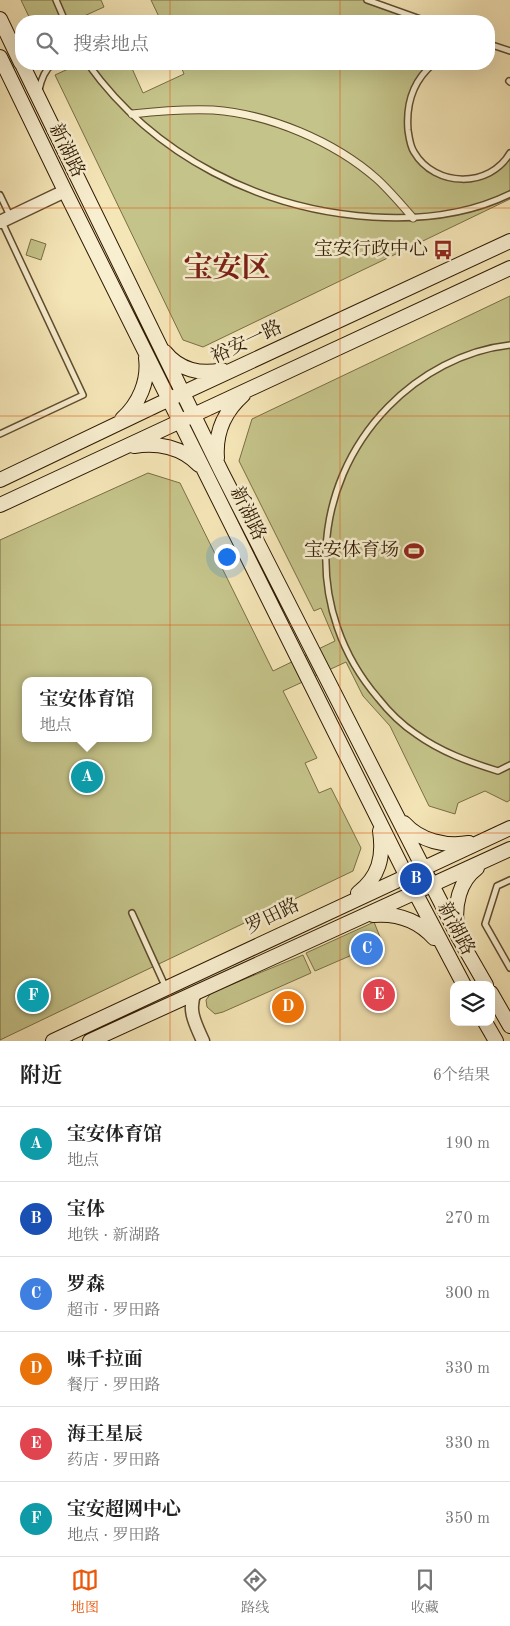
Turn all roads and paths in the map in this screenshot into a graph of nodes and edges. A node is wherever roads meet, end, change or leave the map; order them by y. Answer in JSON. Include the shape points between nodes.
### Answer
{"nodes":[{"id":1,"x":56,"y":0,"type":"edge"},
{"id":2,"x":367,"y":0,"type":"edge"},
{"id":3,"x":62,"y":15,"type":"edge"},
{"id":4,"x":409,"y":15,"type":"edge"},
{"id":5,"x":0,"y":19,"type":"edge"},
{"id":6,"x":15,"y":44,"type":"edge"},
{"id":7,"x":495,"y":46,"type":"edge"},
{"id":8,"x":510,"y":52,"type":"edge"},
{"id":9,"x":0,"y":57,"type":"edge"},
{"id":10,"x":25,"y":70,"type":"edge"},
{"id":11,"x":46,"y":70,"type":"edge"},
{"id":12,"x":93,"y":70,"type":"edge"},
{"id":13,"x":428,"y":70,"type":"edge"},
{"id":14,"x":39,"y":98,"type":"junction"},
{"id":15,"x":132,"y":114,"type":"junction"},
{"id":16,"x":52,"y":125,"type":"junction"},
{"id":17,"x":36,"y":131,"type":"junction"},
{"id":18,"x":510,"y":153,"type":"edge"},
{"id":19,"x":65,"y":191,"type":"junction"},
{"id":20,"x":510,"y":194,"type":"edge"},
{"id":21,"x":0,"y":195,"type":"edge"},
{"id":22,"x":413,"y":218,"type":"junction"},
{"id":23,"x":4,"y":220,"type":"edge"},
{"id":24,"x":510,"y":241,"type":"edge"},
{"id":25,"x":510,"y":268,"type":"edge"},
{"id":26,"x":158,"y":343,"type":"junction"},
{"id":27,"x":510,"y":345,"type":"edge"},
{"id":28,"x":145,"y":350,"type":"junction"},
{"id":29,"x":240,"y":367,"type":"junction"},
{"id":30,"x":249,"y":390,"type":"junction"},
{"id":31,"x":183,"y":393,"type":"junction"},
{"id":32,"x":169,"y":399,"type":"junction"},
{"id":33,"x":194,"y":415,"type":"junction"},
{"id":34,"x":180,"y":422,"type":"junction"},
{"id":35,"x":108,"y":428,"type":"junction"},
{"id":36,"x":0,"y":434,"type":"edge"},
{"id":37,"x":121,"y":448,"type":"junction"},
{"id":38,"x":220,"y":470,"type":"junction"},
{"id":39,"x":208,"y":478,"type":"junction"},
{"id":40,"x":0,"y":480,"type":"edge"},
{"id":41,"x":236,"y":501,"type":"junction"},
{"id":42,"x":0,"y":505,"type":"edge"},
{"id":43,"x":222,"y":507,"type":"junction"},
{"id":44,"x":510,"y":765,"type":"edge"},
{"id":45,"x":398,"y":815,"type":"junction"},
{"id":46,"x":379,"y":820,"type":"junction"},
{"id":47,"x":510,"y":828,"type":"edge"},
{"id":48,"x":482,"y":841,"type":"junction"},
{"id":49,"x":510,"y":848,"type":"edge"},
{"id":50,"x":488,"y":859,"type":"junction"},
{"id":51,"x":424,"y":867,"type":"junction"},
{"id":52,"x":406,"y":875,"type":"junction"},
{"id":53,"x":510,"y":880,"type":"edge"},
{"id":54,"x":433,"y":885,"type":"junction"},
{"id":55,"x":415,"y":893,"type":"junction"},
{"id":56,"x":344,"y":905,"type":"junction"},
{"id":57,"x":132,"y":913,"type":"dead end"},
{"id":58,"x":365,"y":916,"type":"junction"},
{"id":59,"x":459,"y":938,"type":"junction"},
{"id":60,"x":444,"y":949,"type":"junction"},
{"id":61,"x":510,"y":968,"type":"edge"},
{"id":62,"x":462,"y":981,"type":"edge"},
{"id":63,"x":484,"y":981,"type":"edge"},
{"id":64,"x":166,"y":989,"type":"junction"},
{"id":65,"x":195,"y":993,"type":"junction"},
{"id":66,"x":495,"y":1000,"type":"edge"},
{"id":67,"x":168,"y":1005,"type":"junction"},
{"id":68,"x":194,"y":1019,"type":"junction"},
{"id":69,"x":487,"y":1026,"type":"edge"},
{"id":70,"x":510,"y":1026,"type":"edge"},
{"id":71,"x":53,"y":1041,"type":"edge"},
{"id":72,"x":90,"y":1041,"type":"edge"},
{"id":73,"x":204,"y":1041,"type":"edge"},
{"id":74,"x":496,"y":1041,"type":"edge"}],
"edges":[{"from":1,"to":3,"type":"lane"},
{"from":2,"to":4,"type":"lane"},
{"from":5,"to":6,"type":"main road","name":"新湖路"},
{"from":7,"to":8,"type":"lane"},
{"from":9,"to":17,"type":"main road","name":"新湖路"},
{"from":10,"to":14,"type":"main road","name":"新湖路"},
{"from":11,"to":14,"type":"lane"},
{"from":12,"to":15,"type":"lane"},
{"from":13,"to":18,"type":"lane","via":[[418,82],[407,111],[410,143],[425,166],[443,176],[469,180],[490,173]]},
{"from":14,"to":16,"type":"main road","name":"新湖路"},
{"from":15,"to":22,"type":"lane","via":[[193,161],[245,188],[275,199],[331,212]]},
{"from":15,"to":22,"type":"street","via":[[215,110],[299,131],[357,163],[377,179]]},
{"from":16,"to":17,"type":"main road","via":[[46,136]]},
{"from":16,"to":26,"type":"main road","name":"新湖路"},
{"from":17,"to":19,"type":"main road","name":"新湖路"},
{"from":19,"to":23,"type":"street"},
{"from":19,"to":28,"type":"main road","name":"新湖路"},
{"from":20,"to":22,"type":"lane","via":[[462,211]]},
{"from":21,"to":23,"type":"lane"},
{"from":23,"to":36,"type":"lane","via":[[83,395]]},
{"from":24,"to":29,"type":"main road","name":"裕安一路"},
{"from":25,"to":30,"type":"main road"},
{"from":26,"to":29,"type":"main road","via":[[173,360],[192,370],[204,373]]},
{"from":26,"to":31,"type":"main road","name":"新湖路"},
{"from":27,"to":44,"type":"lane","via":[[462,357],[429,373],[399,395],[373,422],[352,452],[331,505],[325,569],[331,610],[346,649],[365,683],[391,714],[444,752],[498,771]]},
{"from":28,"to":32,"type":"main road","name":"新湖路"},
{"from":28,"to":35,"type":"main road","via":[[146,374],[140,396],[126,415]]},
{"from":29,"to":31,"type":"main road","name":"裕安一路"},
{"from":30,"to":33,"type":"main road"},
{"from":30,"to":38,"type":"main road","via":[[229,410],[219,429],[216,448]]},
{"from":31,"to":32,"type":"main road","name":"裕安一路"},
{"from":31,"to":33,"type":"main road","name":"新湖路"},
{"from":32,"to":34,"type":"main road","name":"新湖路"},
{"from":32,"to":35,"type":"main road","name":"裕安一路"},
{"from":33,"to":34,"type":"main road"},
{"from":33,"to":38,"type":"main road","name":"新湖路"},
{"from":34,"to":37,"type":"main road"},
{"from":34,"to":39,"type":"main road","name":"新湖路"},
{"from":35,"to":40,"type":"main road","name":"裕安一路"},
{"from":37,"to":39,"type":"main road","via":[[142,445],[175,449],[194,460]]},
{"from":37,"to":42,"type":"main road"},
{"from":38,"to":41,"type":"main road","name":"新湖路"},
{"from":39,"to":43,"type":"main road","name":"新湖路"},
{"from":41,"to":43,"type":"main road","via":[[227,496]]},
{"from":41,"to":45,"type":"main road","name":"新湖路"},
{"from":43,"to":46,"type":"main road","name":"新湖路"},
{"from":45,"to":48,"type":"main road","via":[[408,828],[432,841],[460,845]]},
{"from":45,"to":51,"type":"main road","name":"新湖路"},
{"from":46,"to":52,"type":"main road","name":"新湖路"},
{"from":46,"to":56,"type":"main road","via":[[382,848],[379,869]]},
{"from":47,"to":48,"type":"main road","name":"罗田路"},
{"from":48,"to":51,"type":"main road","name":"罗田路"},
{"from":49,"to":50,"type":"main road","name":"罗田路"},
{"from":50,"to":54,"type":"main road","name":"罗田路"},
{"from":50,"to":59,"type":"main road","via":[[473,871],[460,892],[456,917]]},
{"from":51,"to":52,"type":"main road","name":"罗田路"},
{"from":51,"to":54,"type":"main road","name":"新湖路"},
{"from":52,"to":55,"type":"main road","name":"新湖路"},
{"from":52,"to":56,"type":"main road","name":"罗田路"},
{"from":53,"to":61,"type":"lane","via":[[497,886],[485,924]]},
{"from":54,"to":55,"type":"main road","name":"罗田路"},
{"from":54,"to":59,"type":"main road","name":"新湖路"},
{"from":55,"to":58,"type":"main road","name":"罗田路"},
{"from":55,"to":60,"type":"main road","name":"新湖路"},
{"from":56,"to":64,"type":"main road","name":"罗田路"},
{"from":57,"to":64,"type":"lane"},
{"from":58,"to":60,"type":"main road","via":[[390,915],[415,922]]},
{"from":58,"to":65,"type":"main road","name":"罗田路"},
{"from":59,"to":63,"type":"main road","name":"新湖路"},
{"from":60,"to":62,"type":"main road","name":"新湖路"},
{"from":64,"to":71,"type":"main road","name":"罗田路"},
{"from":65,"to":67,"type":"main road","name":"罗田路"},
{"from":65,"to":68,"type":"street","via":[[192,1004]]},
{"from":66,"to":70,"type":"main road"},
{"from":67,"to":68,"type":"street"},
{"from":67,"to":72,"type":"main road","name":"罗田路"},
{"from":68,"to":73,"type":"street"},
{"from":69,"to":74,"type":"main road"}]}
